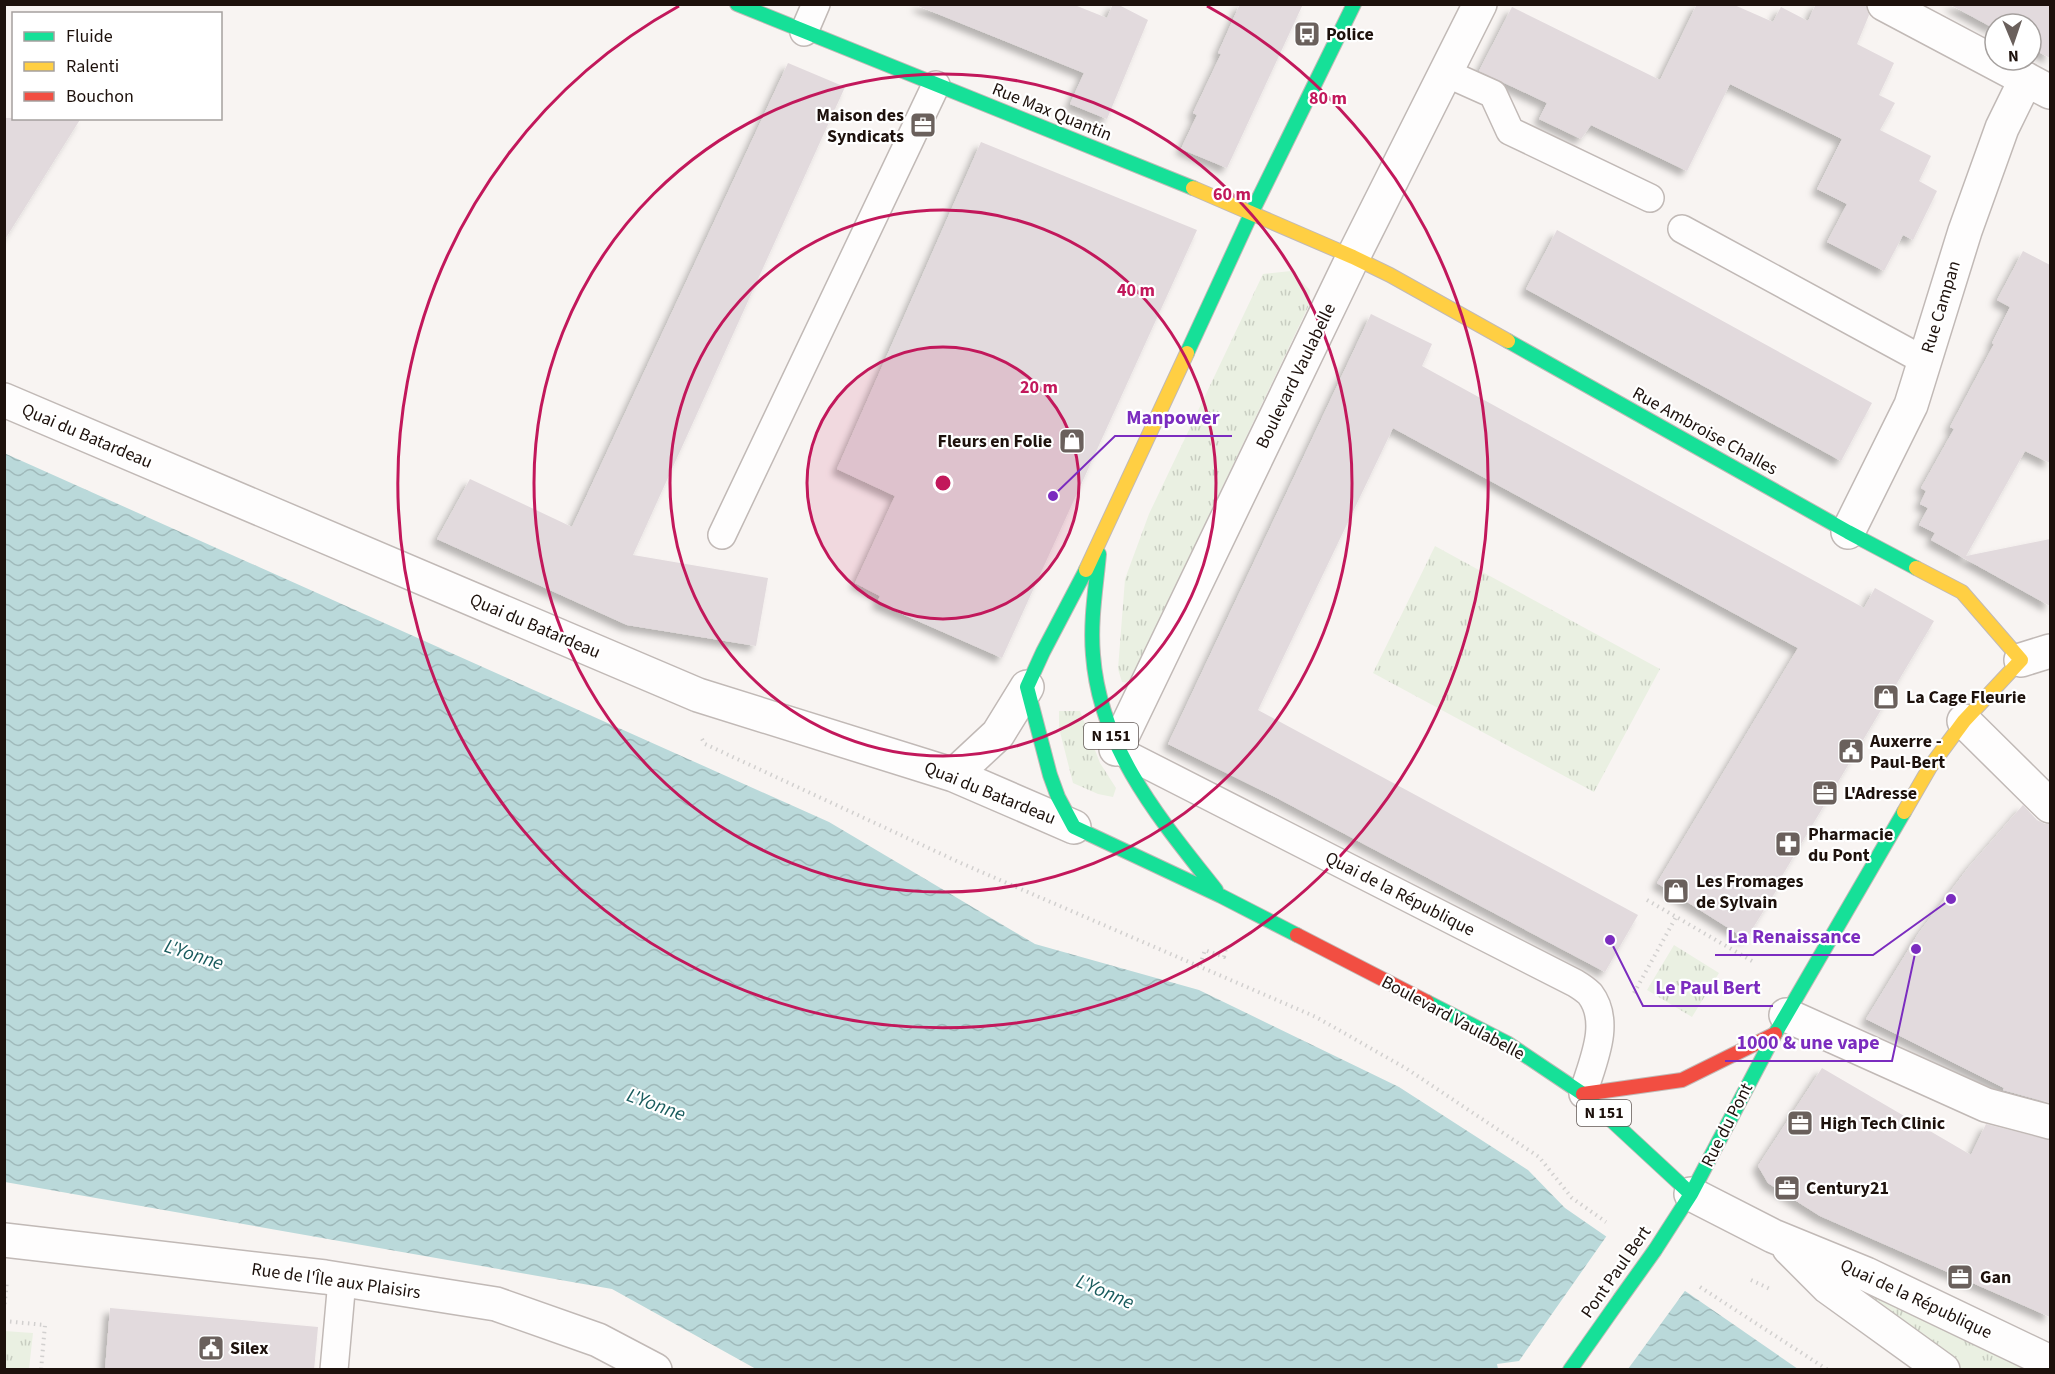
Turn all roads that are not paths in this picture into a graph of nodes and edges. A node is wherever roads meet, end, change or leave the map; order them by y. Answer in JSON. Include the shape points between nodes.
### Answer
{"nodes":[{"id":1,"x":737,"y":4,"type":"edge"},
{"id":2,"x":816,"y":4,"type":"edge"},
{"id":3,"x":1354,"y":4,"type":"edge"},
{"id":4,"x":1480,"y":4,"type":"edge"},
{"id":5,"x":1884,"y":4,"type":"edge"},
{"id":6,"x":804,"y":32,"type":"junction"},
{"id":7,"x":1446,"y":73,"type":"junction"},
{"id":8,"x":936,"y":85,"type":"junction"},
{"id":9,"x":2038,"y":86,"type":"edge"},
{"id":10,"x":1650,"y":198,"type":"dead end"},
{"id":11,"x":1252,"y":212,"type":"junction"},
{"id":12,"x":1682,"y":229,"type":"dead end"},
{"id":13,"x":1353,"y":256,"type":"junction"},
{"id":14,"x":1925,"y":361,"type":"junction"},
{"id":15,"x":4,"y":400,"type":"edge"},
{"id":16,"x":1848,"y":532,"type":"junction"},
{"id":17,"x":722,"y":535,"type":"dead end"},
{"id":18,"x":1100,"y":544,"type":"junction"},
{"id":19,"x":2036,"y":656,"type":"edge"},
{"id":20,"x":1027,"y":687,"type":"junction"},
{"id":21,"x":1964,"y":721,"type":"junction"},
{"id":22,"x":1116,"y":749,"type":"junction"},
{"id":23,"x":954,"y":775,"type":"junction"},
{"id":24,"x":2050,"y":806,"type":"edge"},
{"id":25,"x":1074,"y":827,"type":"junction"},
{"id":26,"x":1221,"y":896,"type":"junction"},
{"id":27,"x":1780,"y":1024,"type":"junction"},
{"id":28,"x":1583,"y":1094,"type":"junction"},
{"id":29,"x":2050,"y":1122,"type":"edge"},
{"id":30,"x":1691,"y":1194,"type":"junction"},
{"id":31,"x":1780,"y":1238,"type":"junction"},
{"id":32,"x":4,"y":1240,"type":"edge"},
{"id":33,"x":333,"y":1279,"type":"junction"},
{"id":34,"x":2050,"y":1362,"type":"edge"},
{"id":35,"x":334,"y":1370,"type":"edge"},
{"id":36,"x":655,"y":1370,"type":"edge"},
{"id":37,"x":1570,"y":1370,"type":"edge"},
{"id":38,"x":1942,"y":1370,"type":"edge"}],
"edges":[{"from":1,"to":6,"type":"main road","name":"Rue Max Quantin"},
{"from":2,"to":6,"type":"lane"},
{"from":3,"to":11,"type":"main road","name":"Boulevard Vaulabelle","number":"N 151"},
{"from":4,"to":7,"type":"street","name":"Boulevard Vaulabelle"},
{"from":5,"to":9,"type":"street"},
{"from":6,"to":8,"type":"main road","name":"Rue Max Quantin"},
{"from":7,"to":10,"type":"lane","via":[[1493,94],[1510,131]]},
{"from":7,"to":13,"type":"street","name":"Boulevard Vaulabelle"},
{"from":8,"to":11,"type":"main road","name":"Rue Max Quantin"},
{"from":8,"to":17,"type":"lane"},
{"from":9,"to":14,"type":"street","name":"Rue Campan","via":[[2002,128]]},
{"from":11,"to":13,"type":"main road","name":"Rue Max Quantin"},
{"from":11,"to":18,"type":"main road","name":"Boulevard Vaulabelle","number":"N 151"},
{"from":12,"to":14,"type":"lane"},
{"from":13,"to":16,"type":"main road","name":"Rue Ambroise Challes"},
{"from":13,"to":22,"type":"street","name":"Boulevard Vaulabelle"},
{"from":14,"to":16,"type":"street","name":"Rue Campan","via":[[1911,405]]},
{"from":15,"to":23,"type":"street","name":"Quai du Batardeau","via":[[698,695]]},
{"from":16,"to":19,"type":"main road","name":"Rue Ambroise Challes","via":[[1962,592]]},
{"from":18,"to":20,"type":"main road","name":"Boulevard Vaulabelle","number":"N 151"},
{"from":18,"to":22,"type":"main road","name":"Boulevard Vaulabelle","number":"N 151","via":[[1093,654],[1099,698]]},
{"from":19,"to":21,"type":"main road","name":"Rue du Pont"},
{"from":20,"to":23,"type":"street","name":"Boulevard Vaulabelle","number":"N 151","via":[[998,734]]},
{"from":20,"to":25,"type":"main road","via":[[1050,775]]},
{"from":21,"to":24,"type":"street"},
{"from":21,"to":27,"type":"main road","name":"Rue du Pont","via":[[1930,767]]},
{"from":22,"to":26,"type":"main road","name":"Boulevard Vaulabelle","number":"N 151","via":[[1143,796]]},
{"from":22,"to":28,"type":"lane","name":"Quai de la République","via":[[1575,982],[1589,993],[1598,1010],[1601,1029]]},
{"from":23,"to":25,"type":"street","name":"Quai du Batardeau"},
{"from":25,"to":26,"type":"main road","name":"Boulevard Vaulabelle","number":"N 151"},
{"from":26,"to":28,"type":"main road","name":"Boulevard Vaulabelle","number":"N 151","via":[[1507,1043]]},
{"from":27,"to":28,"type":"main road","via":[[1682,1080]]},
{"from":27,"to":29,"type":"street","via":[[1986,1105]]},
{"from":27,"to":30,"type":"main road","name":"Rue du Pont"},
{"from":28,"to":30,"type":"main road","name":"Boulevard Vaulabelle","number":"N 151"},
{"from":30,"to":31,"type":"street","name":"Quai de la République"},
{"from":30,"to":37,"type":"main road","name":"Pont Paul Bert","bridge":true},
{"from":31,"to":34,"type":"street","name":"Quai de la République","via":[[1866,1274]]},
{"from":31,"to":38,"type":"street","name":"Quai de la République","via":[[1828,1287]]},
{"from":32,"to":33,"type":"street","name":"Rue de l'Île aux Plaisirs"},
{"from":33,"to":35,"type":"lane"},
{"from":33,"to":36,"type":"street","name":"Rue de l'Île aux Plaisirs","via":[[496,1304],[598,1340]]}]}
